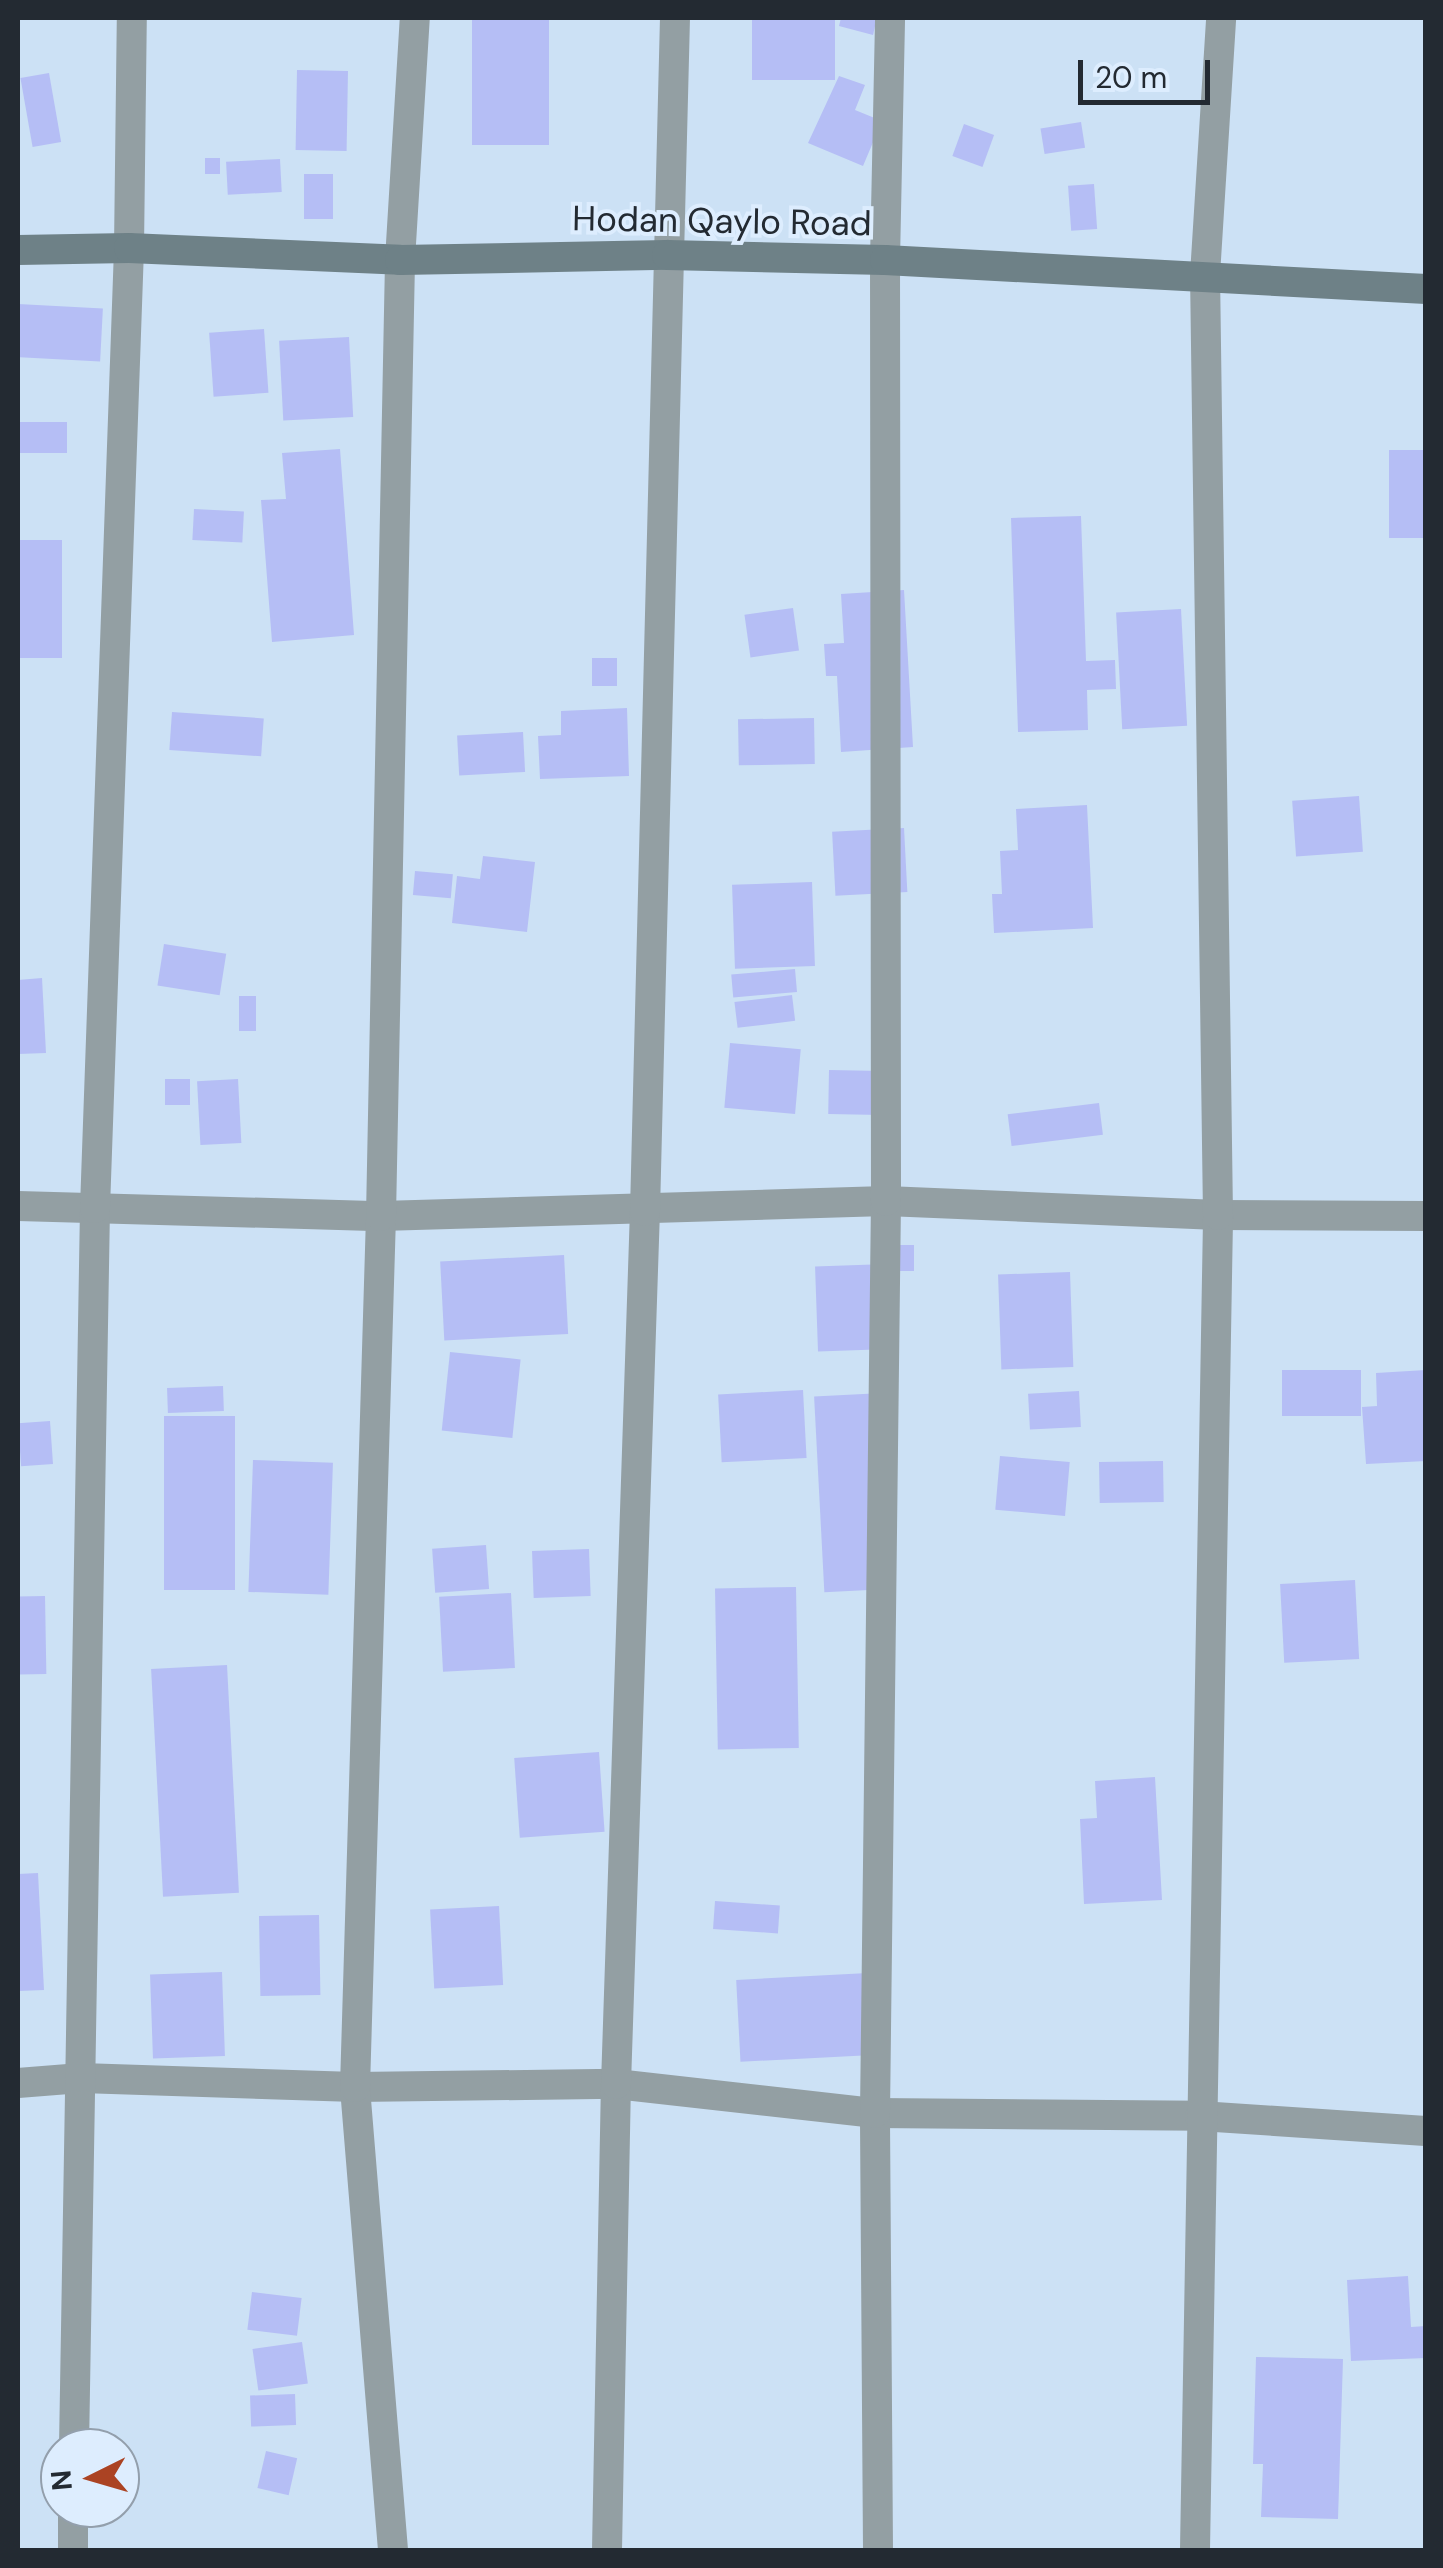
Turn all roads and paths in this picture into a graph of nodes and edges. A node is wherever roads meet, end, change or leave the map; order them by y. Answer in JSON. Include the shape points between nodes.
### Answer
{"nodes":[{"id":1,"x":132,"y":18,"type":"edge"},
{"id":2,"x":414,"y":18,"type":"edge"},
{"id":3,"x":676,"y":18,"type":"edge"},
{"id":4,"x":890,"y":18,"type":"edge"},
{"id":5,"x":1220,"y":18,"type":"edge"},
{"id":6,"x":129,"y":248,"type":"junction"},
{"id":7,"x":18,"y":250,"type":"edge"},
{"id":8,"x":666,"y":255,"type":"junction"},
{"id":9,"x":400,"y":260,"type":"junction"},
{"id":10,"x":885,"y":260,"type":"junction"},
{"id":11,"x":1205,"y":275,"type":"junction"},
{"id":12,"x":1426,"y":289,"type":"edge"},
{"id":13,"x":886,"y":1202,"type":"junction"},
{"id":14,"x":18,"y":1206,"type":"edge"},
{"id":15,"x":95,"y":1208,"type":"junction"},
{"id":16,"x":645,"y":1211,"type":"junction"},
{"id":17,"x":382,"y":1216,"type":"junction"},
{"id":18,"x":1218,"y":1216,"type":"junction"},
{"id":19,"x":1426,"y":1216,"type":"edge"},
{"id":20,"x":80,"y":2078,"type":"junction"},
{"id":21,"x":18,"y":2083,"type":"edge"},
{"id":22,"x":616,"y":2084,"type":"junction"},
{"id":23,"x":355,"y":2087,"type":"junction"},
{"id":24,"x":876,"y":2113,"type":"junction"},
{"id":25,"x":1200,"y":2116,"type":"junction"},
{"id":26,"x":1426,"y":2131,"type":"edge"},
{"id":27,"x":74,"y":2428,"type":"edge"},
{"id":28,"x":393,"y":2550,"type":"edge"},
{"id":29,"x":607,"y":2550,"type":"edge"},
{"id":30,"x":878,"y":2550,"type":"edge"},
{"id":31,"x":1195,"y":2550,"type":"edge"}],
"edges":[{"from":1,"to":6,"type":"street"},
{"from":2,"to":9,"type":"street"},
{"from":3,"to":8,"type":"street"},
{"from":4,"to":10,"type":"street"},
{"from":5,"to":11,"type":"street"},
{"from":6,"to":7,"type":"street","name":"Hodan Qaylo Road"},
{"from":6,"to":9,"type":"street","name":"Hodan Qaylo Road"},
{"from":6,"to":15,"type":"street"},
{"from":8,"to":9,"type":"street","name":"Hodan Qaylo Road"},
{"from":8,"to":10,"type":"street","name":"Hodan Qaylo Road"},
{"from":8,"to":16,"type":"street"},
{"from":9,"to":17,"type":"street"},
{"from":10,"to":11,"type":"street","name":"Hodan Qaylo Road"},
{"from":10,"to":13,"type":"street"},
{"from":11,"to":12,"type":"street","name":"Hodan Qaylo Road"},
{"from":11,"to":18,"type":"street"},
{"from":13,"to":16,"type":"street"},
{"from":13,"to":18,"type":"street"},
{"from":13,"to":24,"type":"street"},
{"from":14,"to":15,"type":"street"},
{"from":15,"to":17,"type":"street"},
{"from":15,"to":20,"type":"street"},
{"from":16,"to":17,"type":"street"},
{"from":16,"to":22,"type":"street"},
{"from":17,"to":23,"type":"street"},
{"from":18,"to":19,"type":"street"},
{"from":18,"to":25,"type":"street"},
{"from":20,"to":21,"type":"street"},
{"from":20,"to":23,"type":"street"},
{"from":20,"to":27,"type":"street"},
{"from":22,"to":23,"type":"street"},
{"from":22,"to":24,"type":"street"},
{"from":22,"to":29,"type":"street"},
{"from":23,"to":28,"type":"street"},
{"from":24,"to":25,"type":"street"},
{"from":24,"to":30,"type":"street"},
{"from":25,"to":26,"type":"street"},
{"from":25,"to":31,"type":"street"}]}
